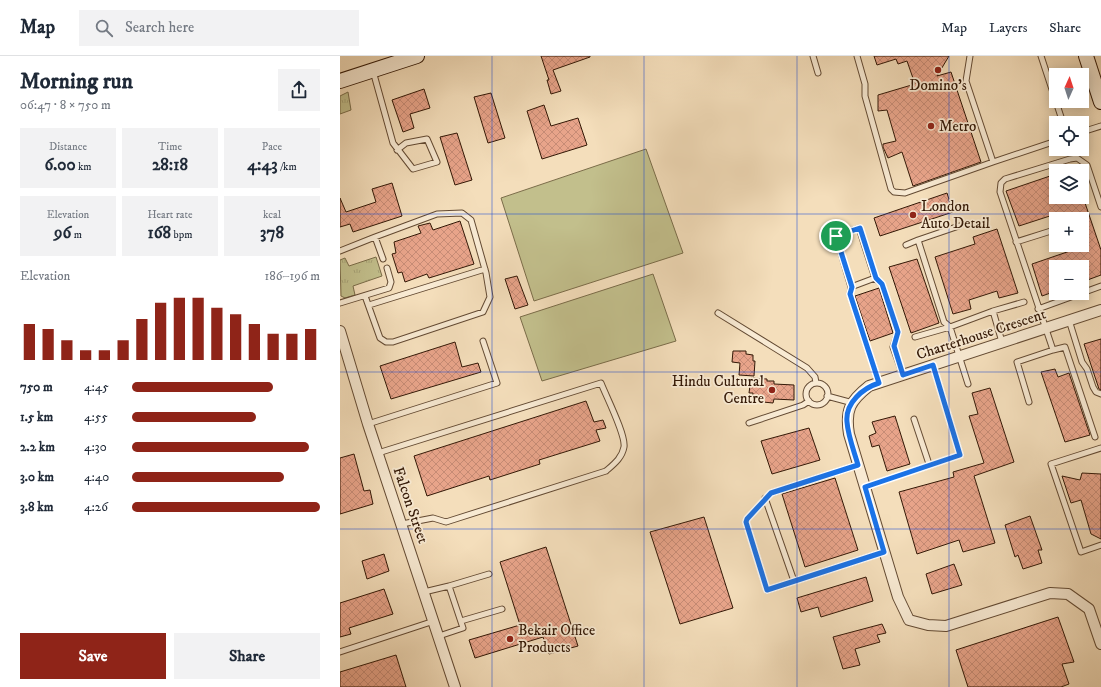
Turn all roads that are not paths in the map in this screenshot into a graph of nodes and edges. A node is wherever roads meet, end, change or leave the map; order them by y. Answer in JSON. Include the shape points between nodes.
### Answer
{"nodes":[{"id":1,"x":417,"y":56,"type":"edge"},
{"id":2,"x":813,"y":56,"type":"edge"},
{"id":3,"x":857,"y":56,"type":"edge"},
{"id":4,"x":970,"y":56,"type":"edge"},
{"id":5,"x":1041,"y":56,"type":"edge"},
{"id":6,"x":1086,"y":56,"type":"edge"},
{"id":7,"x":373,"y":70,"type":"junction"},
{"id":8,"x":818,"y":73,"type":"dead end"},
{"id":9,"x":340,"y":81,"type":"edge"},
{"id":10,"x":1101,"y":102,"type":"edge"},
{"id":11,"x":1061,"y":116,"type":"edge"},
{"id":12,"x":1101,"y":126,"type":"edge"},
{"id":13,"x":1089,"y":130,"type":"edge"},
{"id":14,"x":1049,"y":143,"type":"edge"},
{"id":15,"x":397,"y":150,"type":"junction"},
{"id":16,"x":993,"y":162,"type":"junction"},
{"id":17,"x":1101,"y":207,"type":"edge"},
{"id":18,"x":958,"y":226,"type":"dead end"},
{"id":19,"x":1049,"y":232,"type":"edge"},
{"id":20,"x":375,"y":237,"type":"junction"},
{"id":21,"x":918,"y":240,"type":"junction"},
{"id":22,"x":1016,"y":242,"type":"junction"},
{"id":23,"x":906,"y":245,"type":"dead end"},
{"id":24,"x":340,"y":250,"type":"edge"},
{"id":25,"x":383,"y":259,"type":"dead end"},
{"id":26,"x":387,"y":268,"type":"dead end"},
{"id":27,"x":485,"y":269,"type":"junction"},
{"id":28,"x":876,"y":278,"type":"junction"},
{"id":29,"x":1101,"y":286,"type":"edge"},
{"id":30,"x":852,"y":287,"type":"junction"},
{"id":31,"x":365,"y":296,"type":"junction"},
{"id":32,"x":1024,"y":302,"type":"dead end"},
{"id":33,"x":340,"y":303,"type":"edge"},
{"id":34,"x":369,"y":305,"type":"junction"},
{"id":35,"x":1038,"y":309,"type":"junction"},
{"id":36,"x":1101,"y":310,"type":"edge"},
{"id":37,"x":993,"y":311,"type":"junction"},
{"id":38,"x":718,"y":313,"type":"dead end"},
{"id":39,"x":1069,"y":320,"type":"junction"},
{"id":40,"x":950,"y":327,"type":"junction"},
{"id":41,"x":1045,"y":328,"type":"junction"},
{"id":42,"x":340,"y":331,"type":"edge"},
{"id":43,"x":915,"y":337,"type":"dead end"},
{"id":44,"x":483,"y":342,"type":"dead end"},
{"id":45,"x":1002,"y":342,"type":"junction"},
{"id":46,"x":1053,"y":350,"type":"junction"},
{"id":47,"x":960,"y":356,"type":"junction"},
{"id":48,"x":933,"y":365,"type":"junction"},
{"id":49,"x":903,"y":375,"type":"junction"},
{"id":50,"x":816,"y":383,"type":"junction"},
{"id":51,"x":879,"y":383,"type":"junction"},
{"id":52,"x":968,"y":384,"type":"dead end"},
{"id":53,"x":1101,"y":394,"type":"edge"},
{"id":54,"x":827,"y":396,"type":"junction"},
{"id":55,"x":809,"y":401,"type":"junction"},
{"id":56,"x":1029,"y":402,"type":"dead end"},
{"id":57,"x":853,"y":403,"type":"junction"},
{"id":58,"x":914,"y":419,"type":"dead end"},
{"id":59,"x":749,"y":423,"type":"dead end"},
{"id":60,"x":368,"y":424,"type":"junction"},
{"id":61,"x":1096,"y":437,"type":"dead end"},
{"id":62,"x":1101,"y":448,"type":"edge"},
{"id":63,"x":378,"y":453,"type":"junction"},
{"id":64,"x":929,"y":464,"type":"junction"},
{"id":65,"x":858,"y":465,"type":"junction"},
{"id":66,"x":865,"y":487,"type":"junction"},
{"id":67,"x":765,"y":498,"type":"junction"},
{"id":68,"x":402,"y":524,"type":"junction"},
{"id":69,"x":1101,"y":545,"type":"edge"},
{"id":70,"x":884,"y":552,"type":"junction"},
{"id":71,"x":489,"y":574,"type":"dead end"},
{"id":72,"x":794,"y":582,"type":"junction"},
{"id":73,"x":449,"y":586,"type":"junction"},
{"id":74,"x":424,"y":592,"type":"junction"},
{"id":75,"x":502,"y":610,"type":"dead end"},
{"id":76,"x":434,"y":621,"type":"junction"},
{"id":77,"x":461,"y":621,"type":"junction"},
{"id":78,"x":1097,"y":621,"type":"edge"},
{"id":79,"x":439,"y":636,"type":"junction"},
{"id":80,"x":1101,"y":644,"type":"edge"},
{"id":81,"x":340,"y":652,"type":"edge"},
{"id":82,"x":455,"y":687,"type":"edge"}],
"edges":[{"from":1,"to":7,"type":"main road"},
{"from":2,"to":8,"type":"lane"},
{"from":3,"to":16,"type":"lane","via":[[891,189],[894,192],[905,193]]},
{"from":4,"to":16,"type":"lane","via":[[966,81]]},
{"from":5,"to":11,"type":"lane"},
{"from":6,"to":10,"type":"main road"},
{"from":7,"to":9,"type":"main road"},
{"from":7,"to":15,"type":"lane","via":[[392,143]]},
{"from":12,"to":13,"type":"lane"},
{"from":14,"to":16,"type":"lane"},
{"from":15,"to":15,"type":"lane","via":[[413,169],[438,162],[427,139],[406,143]]},
{"from":17,"to":22,"type":"lane","via":[[1087,165],[1077,158],[1005,179],[1000,192]]},
{"from":18,"to":21,"type":"lane"},
{"from":19,"to":22,"type":"lane"},
{"from":20,"to":24,"type":"lane"},
{"from":20,"to":25,"type":"lane"},
{"from":20,"to":27,"type":"lane","via":[[437,214],[462,213],[471,220]]},
{"from":21,"to":23,"type":"lane"},
{"from":21,"to":40,"type":"lane","via":[[944,322]]},
{"from":22,"to":35,"type":"lane"},
{"from":26,"to":31,"type":"lane","via":[[391,282],[389,288]]},
{"from":27,"to":34,"type":"lane"},
{"from":27,"to":34,"type":"lane","via":[[490,297],[483,312],[393,342],[386,342],[380,338]]},
{"from":28,"to":30,"type":"lane"},
{"from":28,"to":30,"type":"lane","via":[[860,228],[836,236]]},
{"from":28,"to":49,"type":"lane","via":[[882,284],[898,332],[894,346]]},
{"from":29,"to":35,"type":"lane"},
{"from":30,"to":51,"type":"lane","via":[[850,294]]},
{"from":31,"to":33,"type":"lane"},
{"from":31,"to":34,"type":"lane"},
{"from":32,"to":37,"type":"lane"},
{"from":35,"to":41,"type":"lane"},
{"from":36,"to":39,"type":"street","name":"Charterhouse Crescent"},
{"from":37,"to":40,"type":"lane"},
{"from":37,"to":45,"type":"lane"},
{"from":38,"to":50,"type":"lane","via":[[807,368],[815,377]]},
{"from":39,"to":41,"type":"street","name":"Charterhouse Crescent"},
{"from":39,"to":53,"type":"lane","via":[[1082,362],[1093,387]]},
{"from":40,"to":43,"type":"lane"},
{"from":40,"to":47,"type":"lane"},
{"from":41,"to":45,"type":"street","name":"Charterhouse Crescent"},
{"from":41,"to":46,"type":"lane"},
{"from":42,"to":60,"type":"street","name":"Falcon Street"},
{"from":44,"to":60,"type":"lane","via":[[498,383]]},
{"from":45,"to":47,"type":"street","name":"Charterhouse Crescent"},
{"from":46,"to":56,"type":"lane","via":[[1017,362]]},
{"from":46,"to":61,"type":"lane","via":[[1065,347]]},
{"from":47,"to":48,"type":"street","name":"Charterhouse Crescent"},
{"from":47,"to":52,"type":"lane"},
{"from":48,"to":49,"type":"street","name":"Charterhouse Crescent"},
{"from":48,"to":64,"type":"lane","via":[[960,455]]},
{"from":49,"to":51,"type":"street","name":"Charterhouse Crescent"},
{"from":50,"to":54,"type":"lane","via":[[825,387]]},
{"from":50,"to":55,"type":"lane","via":[[807,388],[806,395]]},
{"from":51,"to":57,"type":"street","name":"Charterhouse Crescent","via":[[869,386]]},
{"from":54,"to":55,"type":"lane","via":[[818,404]]},
{"from":54,"to":57,"type":"lane"},
{"from":55,"to":59,"type":"lane","via":[[803,406]]},
{"from":57,"to":65,"type":"street","name":"Charterhouse Crescent","via":[[846,420]]},
{"from":58,"to":64,"type":"lane"},
{"from":60,"to":63,"type":"street","name":"Falcon Street"},
{"from":62,"to":69,"type":"lane","via":[[1051,464],[1081,552]]},
{"from":63,"to":68,"type":"street","name":"Falcon Street"},
{"from":63,"to":68,"type":"lane","via":[[601,383],[621,433],[624,446],[622,453],[619,460],[606,471],[446,522],[433,518]]},
{"from":64,"to":66,"type":"lane"},
{"from":65,"to":66,"type":"street","name":"Charterhouse Crescent"},
{"from":65,"to":67,"type":"lane","via":[[779,490]]},
{"from":66,"to":70,"type":"street","name":"Charterhouse Crescent"},
{"from":67,"to":72,"type":"lane"},
{"from":67,"to":72,"type":"lane","via":[[746,522],[767,590]]},
{"from":68,"to":74,"type":"street","name":"Falcon Street"},
{"from":70,"to":72,"type":"lane"},
{"from":70,"to":78,"type":"street","name":"Charterhouse Crescent","via":[[898,597],[909,620],[946,626],[1050,593],[1068,594],[1089,609]]},
{"from":71,"to":73,"type":"lane"},
{"from":73,"to":74,"type":"lane"},
{"from":73,"to":77,"type":"lane"},
{"from":74,"to":76,"type":"street","name":"Falcon Street"},
{"from":75,"to":77,"type":"lane"},
{"from":76,"to":79,"type":"street","name":"Falcon Street"},
{"from":76,"to":81,"type":"lane"},
{"from":77,"to":79,"type":"lane","via":[[463,628]]},
{"from":78,"to":80,"type":"street","name":"Charterhouse Crescent"},
{"from":79,"to":82,"type":"street","name":"Falcon Street"}]}
